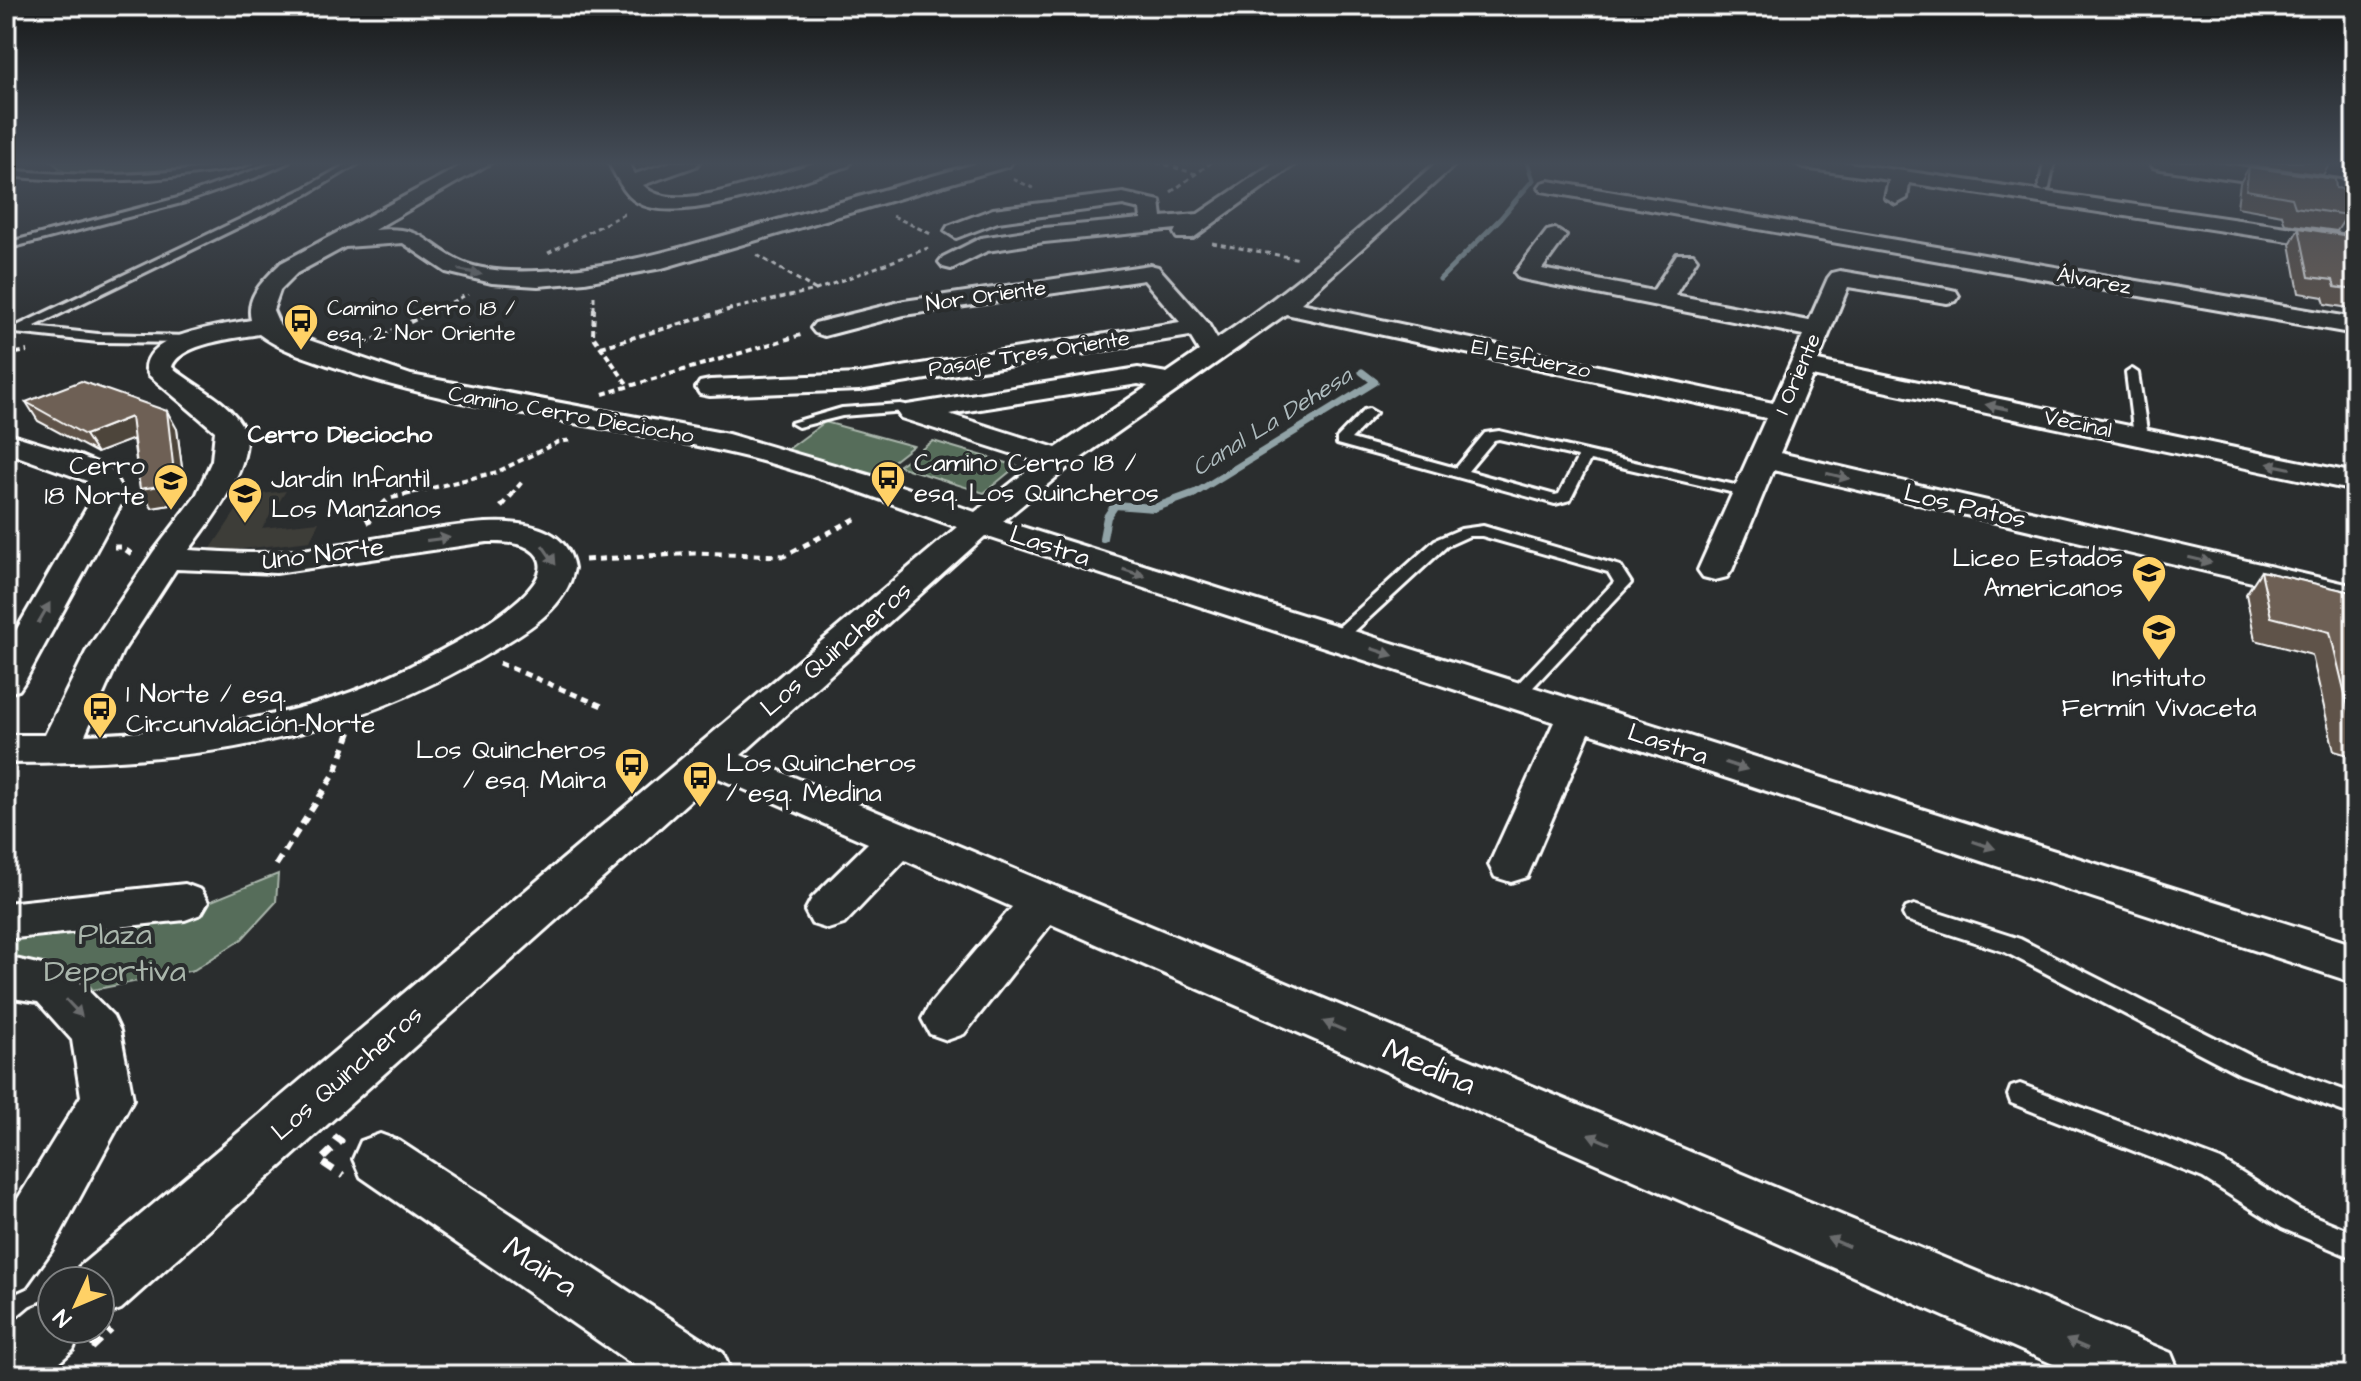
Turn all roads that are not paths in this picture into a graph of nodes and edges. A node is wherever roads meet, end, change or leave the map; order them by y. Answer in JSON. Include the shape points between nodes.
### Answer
{"nodes":[{"id":1,"x":87,"y":226,"type":"edge"},
{"id":2,"x":233,"y":226,"type":"edge"},
{"id":3,"x":361,"y":226,"type":"edge"},
{"id":4,"x":779,"y":226,"type":"edge"},
{"id":5,"x":968,"y":226,"type":"edge"},
{"id":6,"x":1087,"y":226,"type":"edge"},
{"id":7,"x":1197,"y":226,"type":"edge"},
{"id":8,"x":1376,"y":226,"type":"edge"},
{"id":9,"x":1778,"y":226,"type":"edge"},
{"id":10,"x":2214,"y":226,"type":"edge"},
{"id":11,"x":948,"y":235,"type":"road end"},
{"id":12,"x":1555,"y":236,"type":"dead end"},
{"id":13,"x":2355,"y":244,"type":"edge"},
{"id":14,"x":6,"y":246,"type":"edge"},
{"id":15,"x":319,"y":249,"type":"junction"},
{"id":16,"x":1163,"y":253,"type":"junction"},
{"id":17,"x":1685,"y":259,"type":"dead end"},
{"id":18,"x":951,"y":262,"type":"dead end"},
{"id":19,"x":1947,"y":296,"type":"dead end"},
{"id":20,"x":1660,"y":299,"type":"junction"},
{"id":21,"x":1282,"y":306,"type":"junction"},
{"id":22,"x":265,"y":325,"type":"junction"},
{"id":23,"x":2355,"y":326,"type":"edge"},
{"id":24,"x":1198,"y":327,"type":"junction"},
{"id":25,"x":6,"y":328,"type":"edge"},
{"id":26,"x":824,"y":328,"type":"road end"},
{"id":27,"x":20,"y":329,"type":"junction"},
{"id":28,"x":1816,"y":330,"type":"junction"},
{"id":29,"x":191,"y":340,"type":"junction"},
{"id":30,"x":1212,"y":354,"type":"junction"},
{"id":31,"x":1801,"y":366,"type":"junction"},
{"id":32,"x":2132,"y":373,"type":"dead end"},
{"id":33,"x":859,"y":382,"type":"junction"},
{"id":34,"x":1174,"y":382,"type":"junction"},
{"id":35,"x":710,"y":388,"type":"dead end"},
{"id":36,"x":906,"y":410,"type":"junction"},
{"id":37,"x":1369,"y":413,"type":"dead end"},
{"id":38,"x":1781,"y":413,"type":"junction"},
{"id":39,"x":798,"y":423,"type":"dead end"},
{"id":40,"x":2141,"y":437,"type":"junction"},
{"id":41,"x":6,"y":442,"type":"edge"},
{"id":42,"x":1586,"y":455,"type":"junction"},
{"id":43,"x":1762,"y":458,"type":"junction"},
{"id":44,"x":1060,"y":459,"type":"junction"},
{"id":45,"x":1460,"y":472,"type":"junction"},
{"id":46,"x":2355,"y":482,"type":"edge"},
{"id":47,"x":1748,"y":492,"type":"junction"},
{"id":48,"x":980,"y":524,"type":"junction"},
{"id":49,"x":166,"y":558,"type":"junction"},
{"id":50,"x":1715,"y":570,"type":"dead end"},
{"id":51,"x":2355,"y":596,"type":"edge"},
{"id":52,"x":1337,"y":638,"type":"junction"},
{"id":53,"x":6,"y":681,"type":"edge"},
{"id":54,"x":1516,"y":695,"type":"junction"},
{"id":55,"x":1577,"y":715,"type":"junction"},
{"id":56,"x":6,"y":749,"type":"edge"},
{"id":57,"x":58,"y":750,"type":"junction"},
{"id":58,"x":710,"y":758,"type":"junction"},
{"id":59,"x":898,"y":840,"type":"junction"},
{"id":60,"x":1511,"y":865,"type":"dead end"},
{"id":61,"x":1043,"y":901,"type":"junction"},
{"id":62,"x":185,"y":902,"type":"dead end"},
{"id":63,"x":828,"y":911,"type":"dead end"},
{"id":64,"x":1914,"y":914,"type":"dead end"},
{"id":65,"x":6,"y":921,"type":"edge"},
{"id":66,"x":2355,"y":964,"type":"edge"},
{"id":67,"x":6,"y":977,"type":"edge"},
{"id":68,"x":947,"y":1019,"type":"dead end"},
{"id":69,"x":2020,"y":1095,"type":"dead end"},
{"id":70,"x":2355,"y":1105,"type":"edge"},
{"id":71,"x":380,"y":1159,"type":"dead end"},
{"id":72,"x":2355,"y":1246,"type":"edge"},
{"id":73,"x":6,"y":1266,"type":"edge"},
{"id":74,"x":116,"y":1274,"type":"edge"},
{"id":75,"x":36,"y":1343,"type":"edge"},
{"id":76,"x":6,"y":1369,"type":"edge"},
{"id":77,"x":701,"y":1375,"type":"edge"},
{"id":78,"x":2149,"y":1375,"type":"edge"}],
"edges":[{"from":1,"to":14,"type":"lane"},
{"from":2,"to":27,"type":"lane"},
{"from":3,"to":15,"type":"street"},
{"from":15,"to":4,"type":"street","one_way":true,"via":[[370,238],[405,238],[423,245],[447,266],[503,277],[595,275]]},
{"from":5,"to":11,"type":"street"},
{"from":6,"to":18,"type":"street","via":[[981,245]]},
{"from":7,"to":16,"type":"street"},
{"from":8,"to":21,"type":"street","name":"Los Quincheros"},
{"from":9,"to":23,"type":"street","name":"Álvarez"},
{"from":10,"to":13,"type":"street"},
{"from":12,"to":20,"type":"street","via":[[1527,273]]},
{"from":15,"to":22,"type":"street","via":[[269,288],[261,310]]},
{"from":16,"to":24,"type":"street"},
{"from":16,"to":26,"type":"street","name":"Nor Oriente"},
{"from":17,"to":20,"type":"street"},
{"from":19,"to":28,"type":"street","name":"1 Oriente","via":[[1840,278]]},
{"from":20,"to":28,"type":"street"},
{"from":21,"to":30,"type":"street","name":"Los Quincheros"},
{"from":21,"to":38,"type":"street","name":"El Esfuerzo"},
{"from":22,"to":29,"type":"street"},
{"from":22,"to":48,"type":"street","name":"Camino Cerro Dieciocho","via":[[287,341],[440,391],[728,443]]},
{"from":24,"to":30,"type":"street"},
{"from":24,"to":33,"type":"street","name":"Pasaje Tres Oriente"},
{"from":25,"to":27,"type":"lane"},
{"from":27,"to":29,"type":"lane"},
{"from":28,"to":31,"type":"street","name":"1 Oriente"},
{"from":29,"to":49,"type":"street","via":[[164,355],[159,369],[217,412],[230,430],[227,460],[211,498]]},
{"from":30,"to":34,"type":"street","name":"Los Quincheros"},
{"from":31,"to":38,"type":"street","name":"1 Oriente"},
{"from":40,"to":31,"type":"street","name":"Vecinal","one_way":true},
{"from":32,"to":40,"type":"lane"},
{"from":33,"to":35,"type":"street","name":"Pasaje Tres Oriente"},
{"from":33,"to":36,"type":"street","via":[[859,394]]},
{"from":34,"to":36,"type":"street","via":[[1138,376]]},
{"from":34,"to":44,"type":"street","name":"Los Quincheros"},
{"from":36,"to":39,"type":"lane","via":[[842,412]]},
{"from":36,"to":44,"type":"street"},
{"from":37,"to":45,"type":"lane","via":[[1342,441]]},
{"from":38,"to":43,"type":"street","name":"1 Oriente"},
{"from":46,"to":40,"type":"street","name":"Vecinal","one_way":true},
{"from":53,"to":41,"type":"street","one_way":true,"via":[[109,497],[100,476]]},
{"from":42,"to":45,"type":"lane","via":[[1490,436]]},
{"from":42,"to":45,"type":"lane","via":[[1562,500]]},
{"from":42,"to":47,"type":"lane"},
{"from":43,"to":47,"type":"street","name":"1 Oriente"},
{"from":43,"to":51,"type":"street","name":"Los Patos","one_way":true},
{"from":44,"to":48,"type":"street","name":"Los Quincheros"},
{"from":47,"to":50,"type":"street","name":"1 Oriente"},
{"from":48,"to":52,"type":"street","name":"Lastra","one_way":true},
{"from":48,"to":58,"type":"street","name":"Los Quincheros"},
{"from":49,"to":57,"type":"street","via":[[104,652]]},
{"from":49,"to":57,"type":"street","name":"Uno Norte","one_way":true,"via":[[268,563],[480,532],[537,541],[554,556],[557,567],[552,584],[537,602],[469,650],[358,704],[214,741]]},
{"from":52,"to":54,"type":"street","name":"Lastra","one_way":true},
{"from":52,"to":54,"type":"lane","via":[[1441,543],[1466,532],[1483,531],[1614,569],[1623,583]]},
{"from":54,"to":55,"type":"street","name":"Lastra"},
{"from":55,"to":60,"type":"street"},
{"from":55,"to":66,"type":"street","name":"Lastra","one_way":true},
{"from":56,"to":57,"type":"street"},
{"from":58,"to":59,"type":"street","name":"Medina"},
{"from":58,"to":74,"type":"street","name":"Los Quincheros"},
{"from":59,"to":61,"type":"street","name":"Medina"},
{"from":59,"to":63,"type":"street"},
{"from":61,"to":68,"type":"street"},
{"from":78,"to":61,"type":"street","name":"Medina","one_way":true},
{"from":62,"to":65,"type":"street"},
{"from":64,"to":70,"type":"lane","via":[[2012,945],[2249,1067]]},
{"from":67,"to":73,"type":"street","one_way":true,"via":[[52,985],[95,1031],[107,1099]]},
{"from":69,"to":72,"type":"lane","via":[[2212,1169],[2291,1219]]},
{"from":71,"to":77,"type":"street","name":"Maira"},
{"from":75,"to":76,"type":"street"}]}
